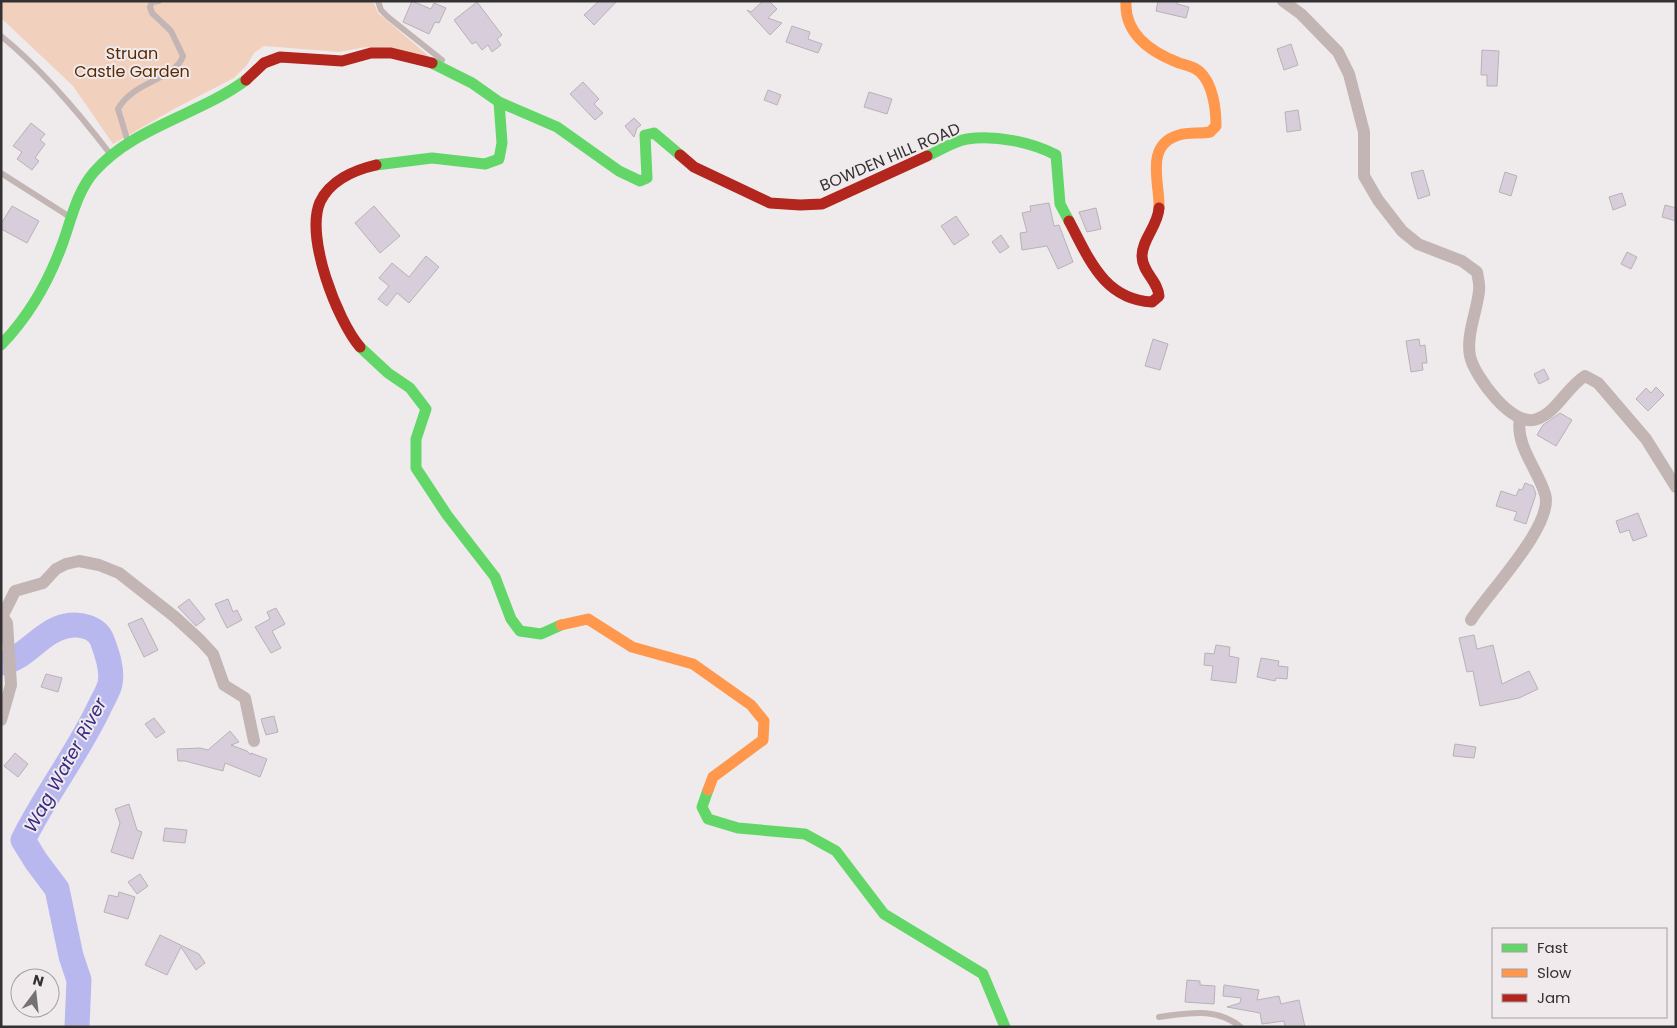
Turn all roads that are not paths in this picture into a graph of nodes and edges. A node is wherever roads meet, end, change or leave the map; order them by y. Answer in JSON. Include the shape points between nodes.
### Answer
{"nodes":[{"id":1,"x":159,"y":1,"type":"edge"},
{"id":2,"x":378,"y":1,"type":"edge"},
{"id":3,"x":1126,"y":1,"type":"edge"},
{"id":4,"x":1283,"y":1,"type":"edge"},
{"id":5,"x":1,"y":36,"type":"edge"},
{"id":6,"x":458,"y":74,"type":"junction"},
{"id":7,"x":499,"y":102,"type":"junction"},
{"id":8,"x":129,"y":146,"type":"junction"},
{"id":9,"x":112,"y":156,"type":"junction"},
{"id":10,"x":1,"y":174,"type":"edge"},
{"id":11,"x":71,"y":218,"type":"junction"},
{"id":12,"x":1,"y":344,"type":"edge"},
{"id":13,"x":1520,"y":419,"type":"junction"},
{"id":14,"x":1676,"y":487,"type":"edge"},
{"id":15,"x":4,"y":617,"type":"edge"},
{"id":16,"x":1471,"y":620,"type":"dead end"},
{"id":17,"x":1,"y":720,"type":"edge"},
{"id":18,"x":254,"y":741,"type":"dead end"},
{"id":19,"x":1160,"y":1017,"type":"dead end"},
{"id":20,"x":1004,"y":1027,"type":"edge"},
{"id":21,"x":1241,"y":1027,"type":"edge"}],
"edges":[{"from":1,"to":8,"type":"lane","via":[[152,2],[152,13],[172,31],[183,56],[174,69],[146,83],[121,104],[118,110]]},
{"from":2,"to":6,"type":"lane","via":[[388,17]]},
{"from":3,"to":7,"type":"street","name":"BOWDEN HILL ROAD","via":[[1125,20],[1138,41],[1200,71],[1209,86],[1217,112],[1218,124],[1213,130],[1203,134],[1174,134],[1159,152],[1154,175],[1160,212],[1142,258],[1145,269],[1159,289],[1159,296],[1152,302],[1138,301],[1097,274],[1060,204],[1056,155],[1043,147],[966,139],[822,204],[770,203],[694,167],[654,133],[645,135],[643,144],[647,178],[640,182],[627,178],[567,133],[517,107]]},
{"from":4,"to":13,"type":"street","via":[[1301,14],[1338,52],[1349,74],[1364,132],[1364,176],[1378,200],[1402,231],[1418,244],[1462,261],[1477,272],[1479,289],[1470,356],[1482,380],[1505,410]]},
{"from":5,"to":9,"type":"lane","via":[[53,85]]},
{"from":6,"to":7,"type":"street"},
{"from":6,"to":8,"type":"street","via":[[421,59],[375,53],[343,61],[281,56],[268,60],[219,98]]},
{"from":7,"to":20,"type":"street","via":[[502,143],[499,159],[490,165],[438,158],[392,161],[347,174],[327,190],[319,204],[317,225],[321,258],[332,296],[354,338],[388,373],[412,390],[426,409],[416,439],[416,468],[446,515],[496,577],[511,619],[520,631],[540,634],[588,619],[632,647],[693,664],[751,705],[764,721],[762,740],[713,777],[702,807],[708,819],[738,828],[805,834],[836,851],[884,914],[982,974],[998,1006]]},
{"from":8,"to":9,"type":"street"},
{"from":9,"to":11,"type":"street","via":[[94,173],[78,196]]},
{"from":10,"to":11,"type":"lane"},
{"from":11,"to":12,"type":"street","via":[[63,245],[38,300]]},
{"from":13,"to":14,"type":"street","via":[[1536,420],[1545,415],[1574,382],[1585,376],[1598,383],[1646,439]]},
{"from":13,"to":16,"type":"street","via":[[1522,443],[1546,495],[1547,506],[1517,561]]},
{"from":15,"to":17,"type":"street","via":[[11,685]]},
{"from":15,"to":18,"type":"street","via":[[15,591],[43,583],[56,569],[66,564],[79,561],[119,573],[175,617],[212,654],[224,685],[245,698]]},
{"from":19,"to":21,"type":"lane","via":[[1201,1011],[1231,1019]]}]}
